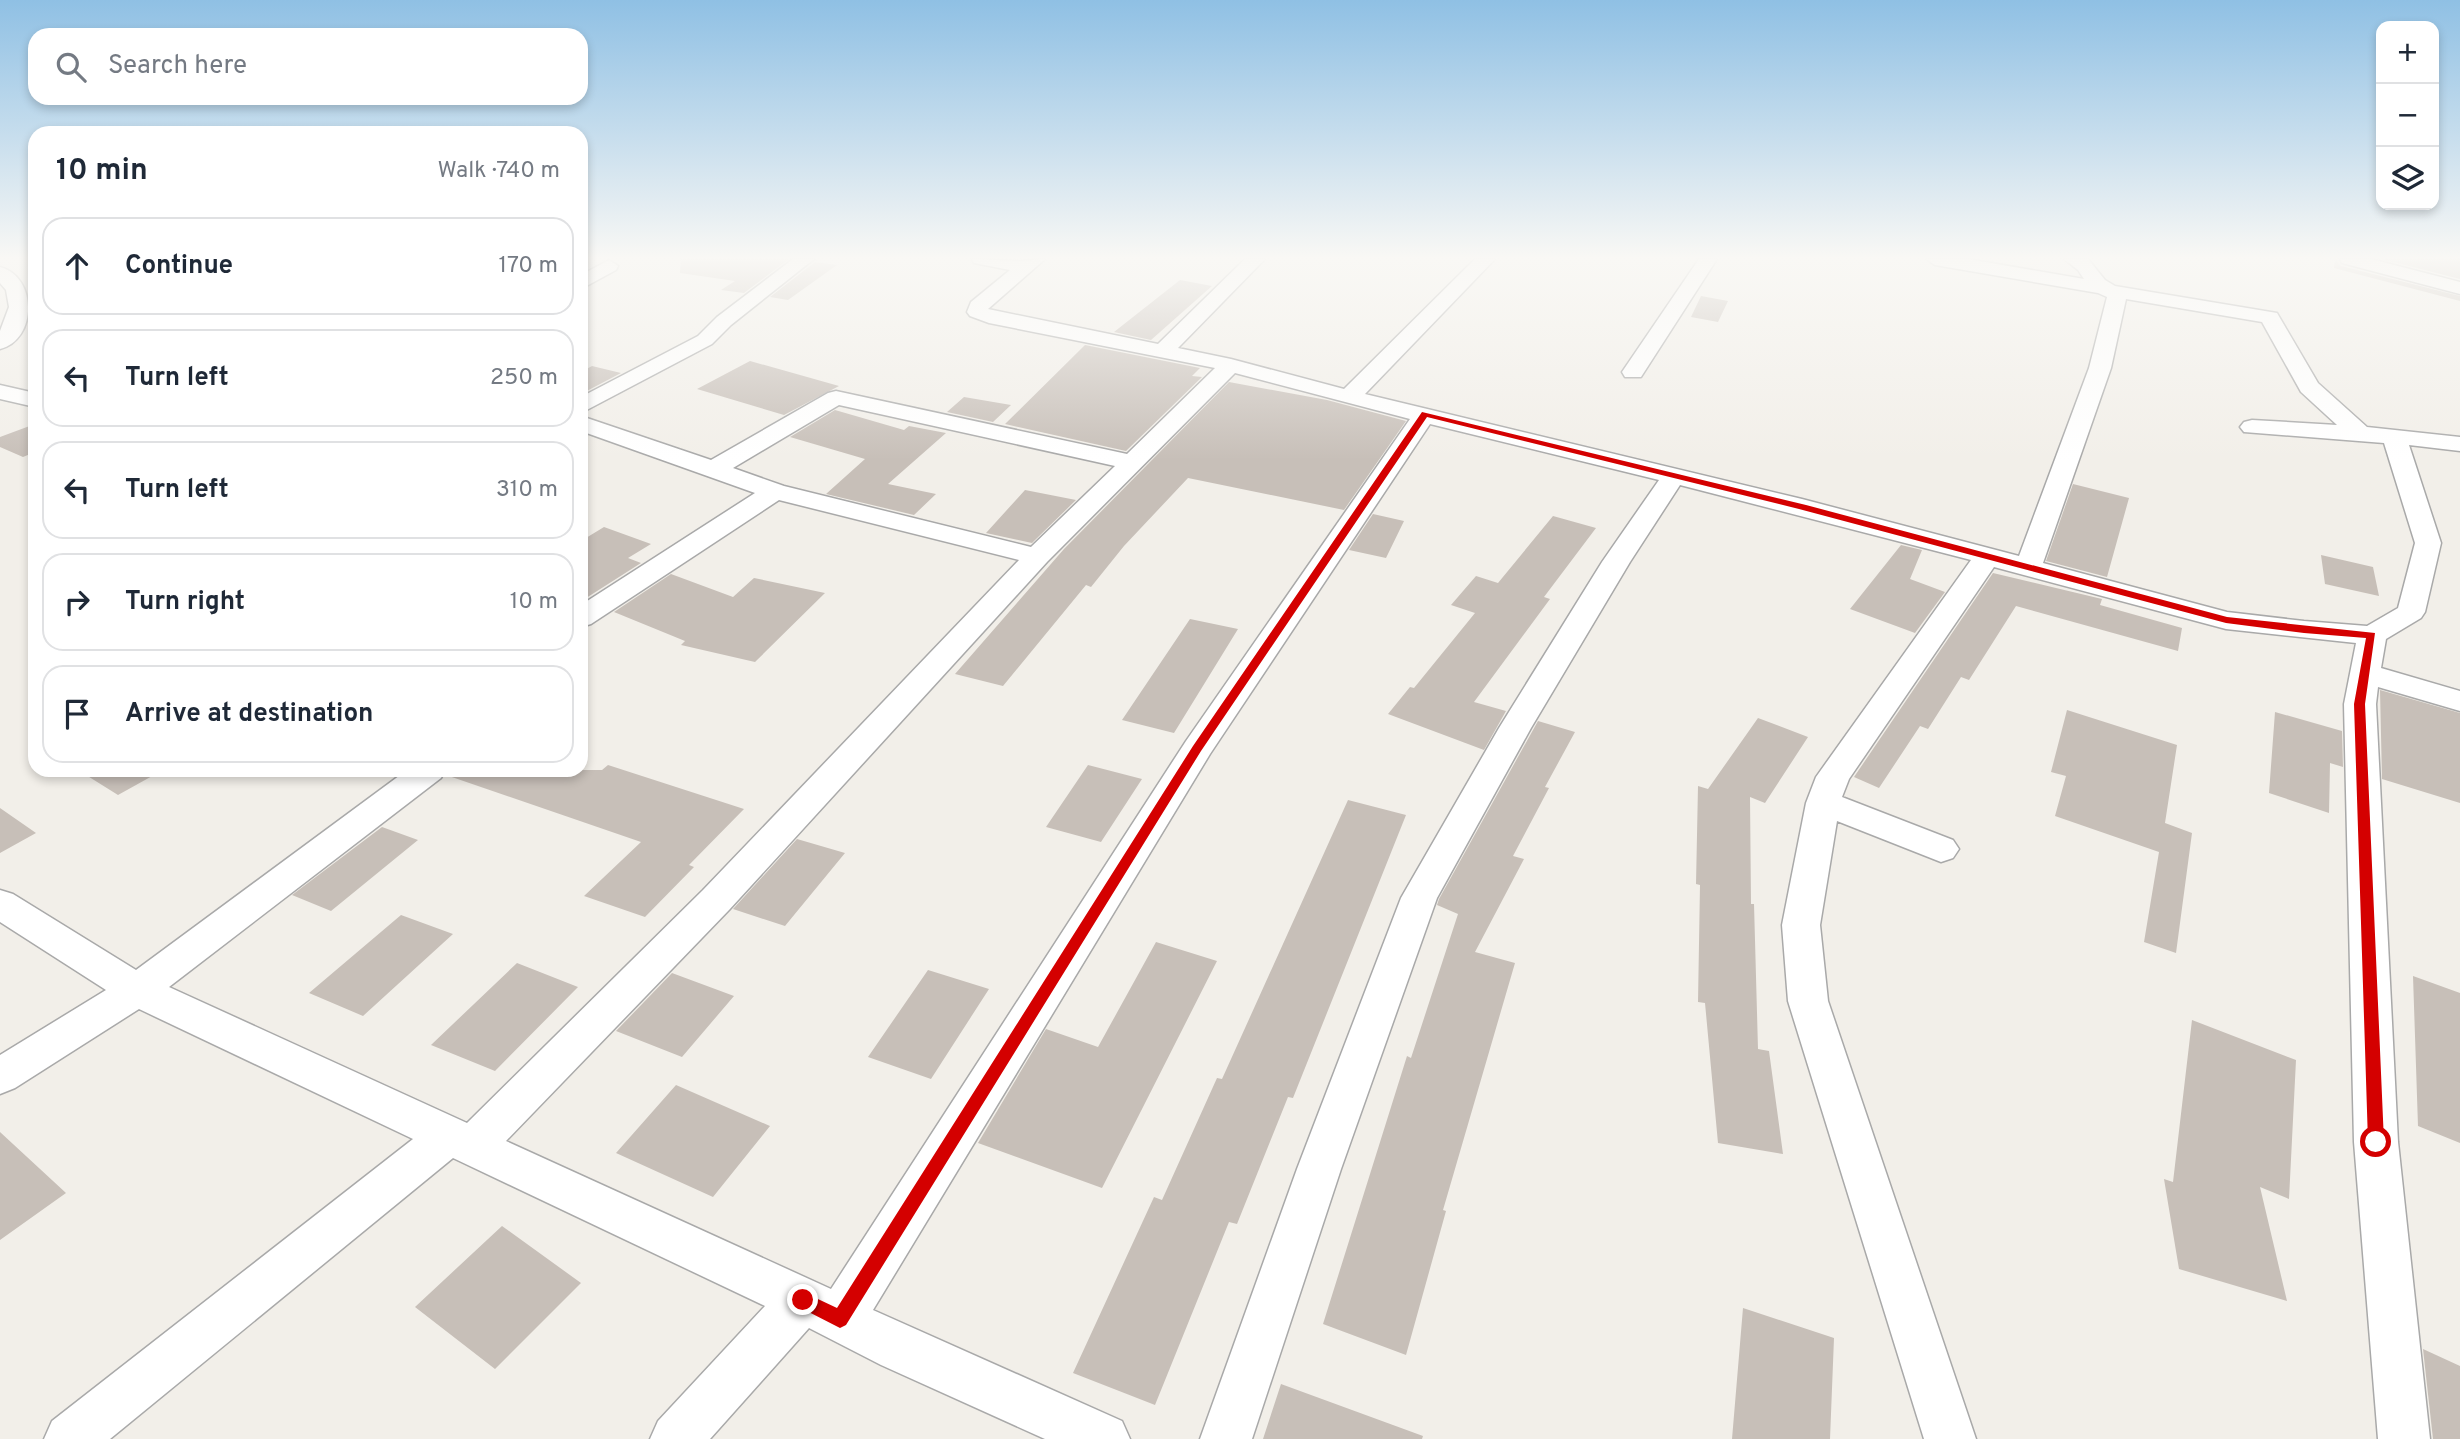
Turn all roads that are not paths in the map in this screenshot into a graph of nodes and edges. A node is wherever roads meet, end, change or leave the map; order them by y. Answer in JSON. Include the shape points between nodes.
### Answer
{"nodes":[{"id":1,"x":14,"y":326,"type":"edge"},
{"id":2,"x":719,"y":326,"type":"edge"},
{"id":3,"x":1034,"y":326,"type":"edge"},
{"id":4,"x":1188,"y":326,"type":"edge"},
{"id":5,"x":1419,"y":326,"type":"edge"},
{"id":6,"x":1663,"y":326,"type":"edge"},
{"id":7,"x":2110,"y":326,"type":"edge"},
{"id":8,"x":2275,"y":326,"type":"edge"},
{"id":9,"x":0,"y":342,"type":"edge"},
{"id":10,"x":1162,"y":352,"type":"junction"},
{"id":11,"x":1231,"y":365,"type":"junction"},
{"id":12,"x":1633,"y":372,"type":"dead end"},
{"id":13,"x":0,"y":392,"type":"edge"},
{"id":14,"x":1349,"y":397,"type":"junction"},
{"id":15,"x":28,"y":398,"type":"edge"},
{"id":16,"x":588,"y":403,"type":"edge"},
{"id":17,"x":1425,"y":414,"type":"junction"},
{"id":18,"x":588,"y":425,"type":"edge"},
{"id":19,"x":2252,"y":427,"type":"dead end"},
{"id":20,"x":607,"y":432,"type":"junction"},
{"id":21,"x":2360,"y":433,"type":"junction"},
{"id":22,"x":2394,"y":437,"type":"junction"},
{"id":23,"x":588,"y":442,"type":"edge"},
{"id":24,"x":2460,"y":444,"type":"edge"},
{"id":25,"x":1132,"y":462,"type":"junction"},
{"id":26,"x":714,"y":469,"type":"junction"},
{"id":27,"x":1674,"y":475,"type":"junction"},
{"id":28,"x":775,"y":491,"type":"junction"},
{"id":29,"x":1037,"y":556,"type":"junction"},
{"id":30,"x":1988,"y":556,"type":"junction"},
{"id":31,"x":2029,"y":565,"type":"junction"},
{"id":32,"x":588,"y":613,"type":"edge"},
{"id":33,"x":2369,"y":654,"type":"junction"},
{"id":34,"x":2460,"y":701,"type":"edge"},
{"id":35,"x":420,"y":777,"type":"edge"},
{"id":36,"x":1823,"y":803,"type":"junction"},
{"id":37,"x":1941,"y":849,"type":"dead end"},
{"id":38,"x":0,"y":904,"type":"edge"},
{"id":39,"x":137,"y":990,"type":"junction"},
{"id":40,"x":0,"y":1076,"type":"edge"},
{"id":41,"x":460,"y":1141,"type":"junction"},
{"id":42,"x":821,"y":1310,"type":"junction"},
{"id":43,"x":70,"y":1439,"type":"edge"},
{"id":44,"x":676,"y":1439,"type":"edge"},
{"id":45,"x":1104,"y":1439,"type":"edge"},
{"id":46,"x":1226,"y":1439,"type":"edge"},
{"id":47,"x":1950,"y":1439,"type":"edge"},
{"id":48,"x":2404,"y":1439,"type":"edge"}],
"edges":[{"from":1,"to":9,"type":"street"},
{"from":2,"to":16,"type":"street","via":[[705,340]]},
{"from":3,"to":10,"type":"street"},
{"from":4,"to":10,"type":"street"},
{"from":5,"to":14,"type":"street"},
{"from":6,"to":12,"type":"street"},
{"from":7,"to":31,"type":"street","via":[[2100,368]]},
{"from":8,"to":21,"type":"street","via":[[2309,387]]},
{"from":10,"to":11,"type":"street"},
{"from":11,"to":14,"type":"street"},
{"from":11,"to":25,"type":"street"},
{"from":13,"to":15,"type":"street"},
{"from":14,"to":17,"type":"street"},
{"from":17,"to":27,"type":"street"},
{"from":17,"to":42,"type":"street"},
{"from":18,"to":20,"type":"street"},
{"from":19,"to":21,"type":"street"},
{"from":20,"to":23,"type":"street"},
{"from":20,"to":26,"type":"street"},
{"from":21,"to":22,"type":"street"},
{"from":22,"to":24,"type":"street"},
{"from":22,"to":33,"type":"street","via":[[2428,543],[2411,612]]},
{"from":25,"to":26,"type":"street","via":[[836,398]]},
{"from":25,"to":29,"type":"street"},
{"from":26,"to":28,"type":"street"},
{"from":27,"to":30,"type":"street"},
{"from":27,"to":46,"type":"street","via":[[1515,728],[1419,898]]},
{"from":28,"to":29,"type":"street"},
{"from":28,"to":32,"type":"street"},
{"from":29,"to":41,"type":"street","via":[[716,900]]},
{"from":30,"to":31,"type":"street"},
{"from":30,"to":36,"type":"street","via":[[1833,777]]},
{"from":31,"to":33,"type":"street","via":[[2226,620],[2304,630]]},
{"from":33,"to":34,"type":"street"},
{"from":33,"to":48,"type":"street","via":[[2360,704],[2376,1142]]},
{"from":35,"to":39,"type":"street"},
{"from":36,"to":37,"type":"street"},
{"from":36,"to":47,"type":"street","via":[[1801,925],[1808,1001]]},
{"from":38,"to":39,"type":"street"},
{"from":39,"to":40,"type":"street"},
{"from":39,"to":41,"type":"street"},
{"from":41,"to":42,"type":"street"},
{"from":41,"to":43,"type":"street"},
{"from":42,"to":44,"type":"street"},
{"from":42,"to":45,"type":"street"}]}
